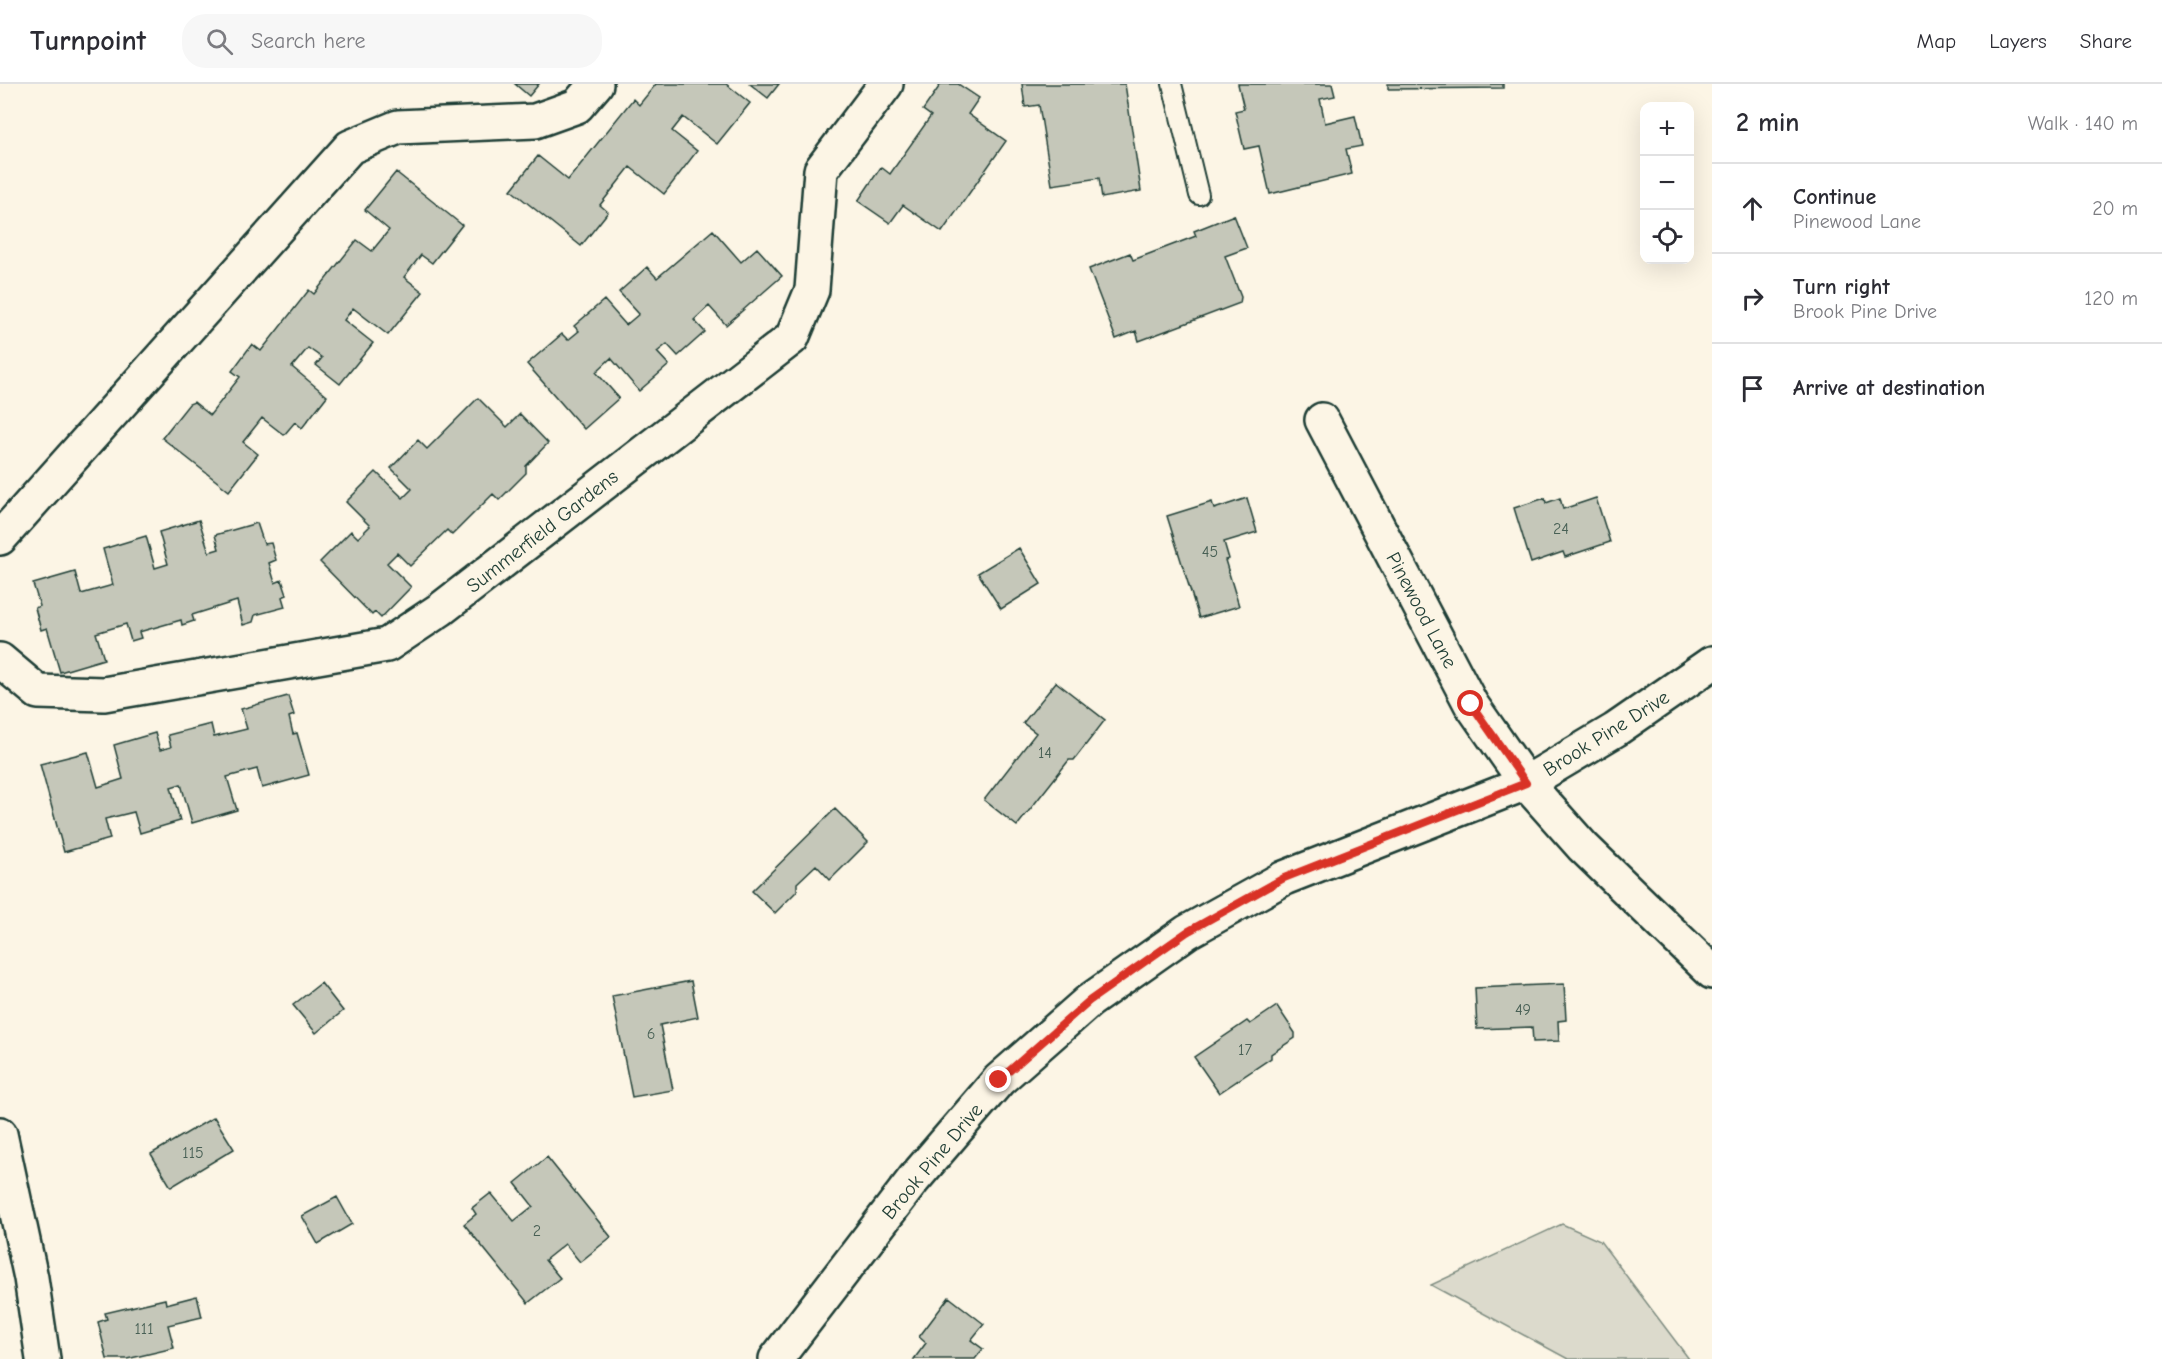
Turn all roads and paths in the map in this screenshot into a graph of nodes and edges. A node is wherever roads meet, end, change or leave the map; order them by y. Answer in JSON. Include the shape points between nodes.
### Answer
{"nodes":[{"id":1,"x":596,"y":84,"type":"edge"},
{"id":2,"x":886,"y":84,"type":"edge"},
{"id":3,"x":1172,"y":84,"type":"edge"},
{"id":4,"x":1199,"y":195,"type":"dead end"},
{"id":5,"x":1322,"y":420,"type":"dead end"},
{"id":6,"x":0,"y":538,"type":"edge"},
{"id":7,"x":0,"y":660,"type":"edge"},
{"id":8,"x":1712,"y":663,"type":"edge"},
{"id":9,"x":1526,"y":783,"type":"junction"},
{"id":10,"x":1712,"y":972,"type":"edge"},
{"id":11,"x":0,"y":1134,"type":"edge"},
{"id":12,"x":43,"y":1359,"type":"edge"},
{"id":13,"x":776,"y":1359,"type":"edge"}],
"edges":[{"from":1,"to":6,"type":"street","via":[[577,106],[535,121],[398,127],[350,147]]},
{"from":2,"to":7,"type":"street","name":"Summerfield Gardens","via":[[821,170],[812,290],[792,338],[441,609],[387,645],[104,694],[38,692]]},
{"from":3,"to":4,"type":"lane"},
{"from":5,"to":9,"type":"street","name":"Pinewood Lane","via":[[1471,704]]},
{"from":8,"to":9,"type":"street","name":"Brook Pine Drive","via":[[1615,730]]},
{"from":9,"to":10,"type":"street","name":"Pinewood Lane","via":[[1583,848]]},
{"from":9,"to":13,"type":"street","name":"Brook Pine Drive","via":[[1284,878],[1187,932],[1089,1001],[999,1080],[914,1179]]},
{"from":11,"to":12,"type":"street","via":[[29,1267]]}]}
